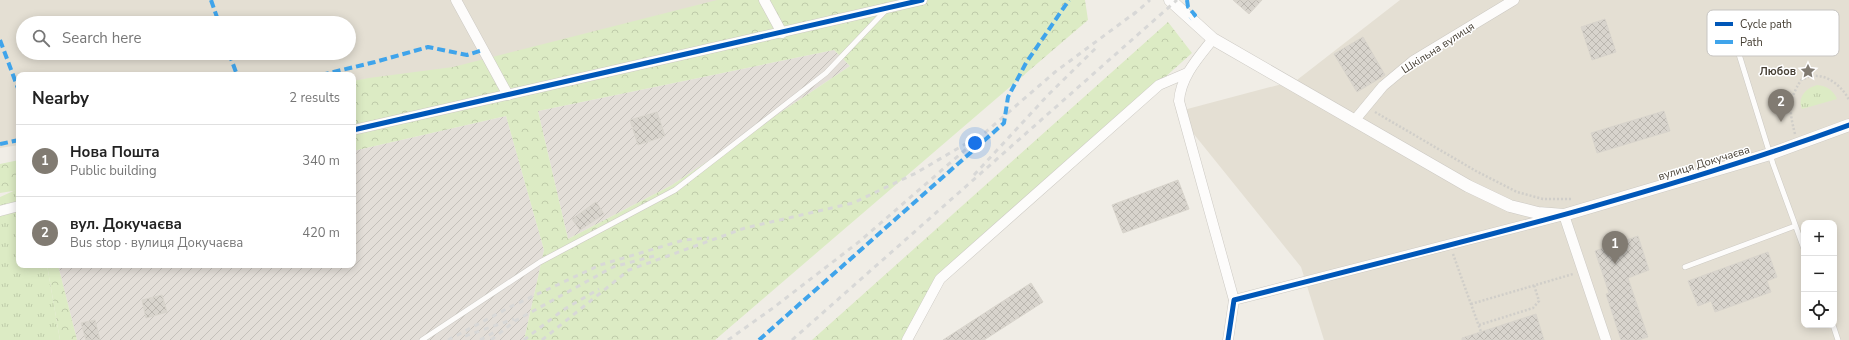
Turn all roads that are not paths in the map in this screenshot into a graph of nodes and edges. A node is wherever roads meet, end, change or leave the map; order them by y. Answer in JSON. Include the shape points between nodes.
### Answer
{"nodes":[{"id":1,"x":456,"y":0,"type":"edge"},
{"id":2,"x":764,"y":0,"type":"edge"},
{"id":3,"x":922,"y":0,"type":"edge"},
{"id":4,"x":1170,"y":0,"type":"edge"},
{"id":5,"x":1514,"y":0,"type":"edge"},
{"id":6,"x":887,"y":9,"type":"junction"},
{"id":7,"x":782,"y":33,"type":"junction"},
{"id":8,"x":1213,"y":39,"type":"junction"},
{"id":9,"x":1740,"y":56,"type":"edge"},
{"id":10,"x":1187,"y":73,"type":"junction"},
{"id":11,"x":508,"y":95,"type":"junction"},
{"id":12,"x":1354,"y":121,"type":"junction"},
{"id":13,"x":1849,"y":125,"type":"edge"},
{"id":14,"x":356,"y":129,"type":"edge"},
{"id":15,"x":1770,"y":154,"type":"junction"},
{"id":16,"x":16,"y":207,"type":"edge"},
{"id":17,"x":0,"y":211,"type":"edge"},
{"id":18,"x":1564,"y":215,"type":"junction"},
{"id":19,"x":1795,"y":226,"type":"junction"},
{"id":20,"x":1801,"y":241,"type":"edge"},
{"id":21,"x":1685,"y":267,"type":"dead end"},
{"id":22,"x":1234,"y":300,"type":"junction"},
{"id":23,"x":1834,"y":328,"type":"edge"},
{"id":24,"x":422,"y":340,"type":"edge"},
{"id":25,"x":907,"y":340,"type":"edge"},
{"id":26,"x":1228,"y":340,"type":"edge"},
{"id":27,"x":1606,"y":340,"type":"edge"},
{"id":28,"x":1838,"y":340,"type":"edge"}],
"edges":[{"from":1,"to":11,"type":"street"},
{"from":2,"to":7,"type":"street"},
{"from":3,"to":6,"type":"street"},
{"from":4,"to":8,"type":"street"},
{"from":5,"to":12,"type":"street","name":"Шкільна вулиця","via":[[1413,61],[1383,86]]},
{"from":6,"to":7,"type":"street"},
{"from":6,"to":24,"type":"lane","via":[[826,73],[675,190],[540,262]]},
{"from":7,"to":11,"type":"street"},
{"from":8,"to":10,"type":"street"},
{"from":8,"to":12,"type":"street"},
{"from":9,"to":15,"type":"lane"},
{"from":10,"to":22,"type":"street","via":[[1179,101]]},
{"from":10,"to":25,"type":"street","via":[[1159,85],[940,280]]},
{"from":11,"to":14,"type":"street"},
{"from":12,"to":18,"type":"street","via":[[1468,186],[1510,206],[1538,213]]},
{"from":13,"to":15,"type":"street","name":"вулиця Докучаєва"},
{"from":15,"to":18,"type":"street","name":"вулиця Докучаєва"},
{"from":15,"to":19,"type":"lane"},
{"from":16,"to":17,"type":"street"},
{"from":18,"to":22,"type":"street"},
{"from":18,"to":27,"type":"street"},
{"from":19,"to":20,"type":"lane"},
{"from":19,"to":21,"type":"lane"},
{"from":22,"to":26,"type":"street"},
{"from":23,"to":28,"type":"lane"}]}
